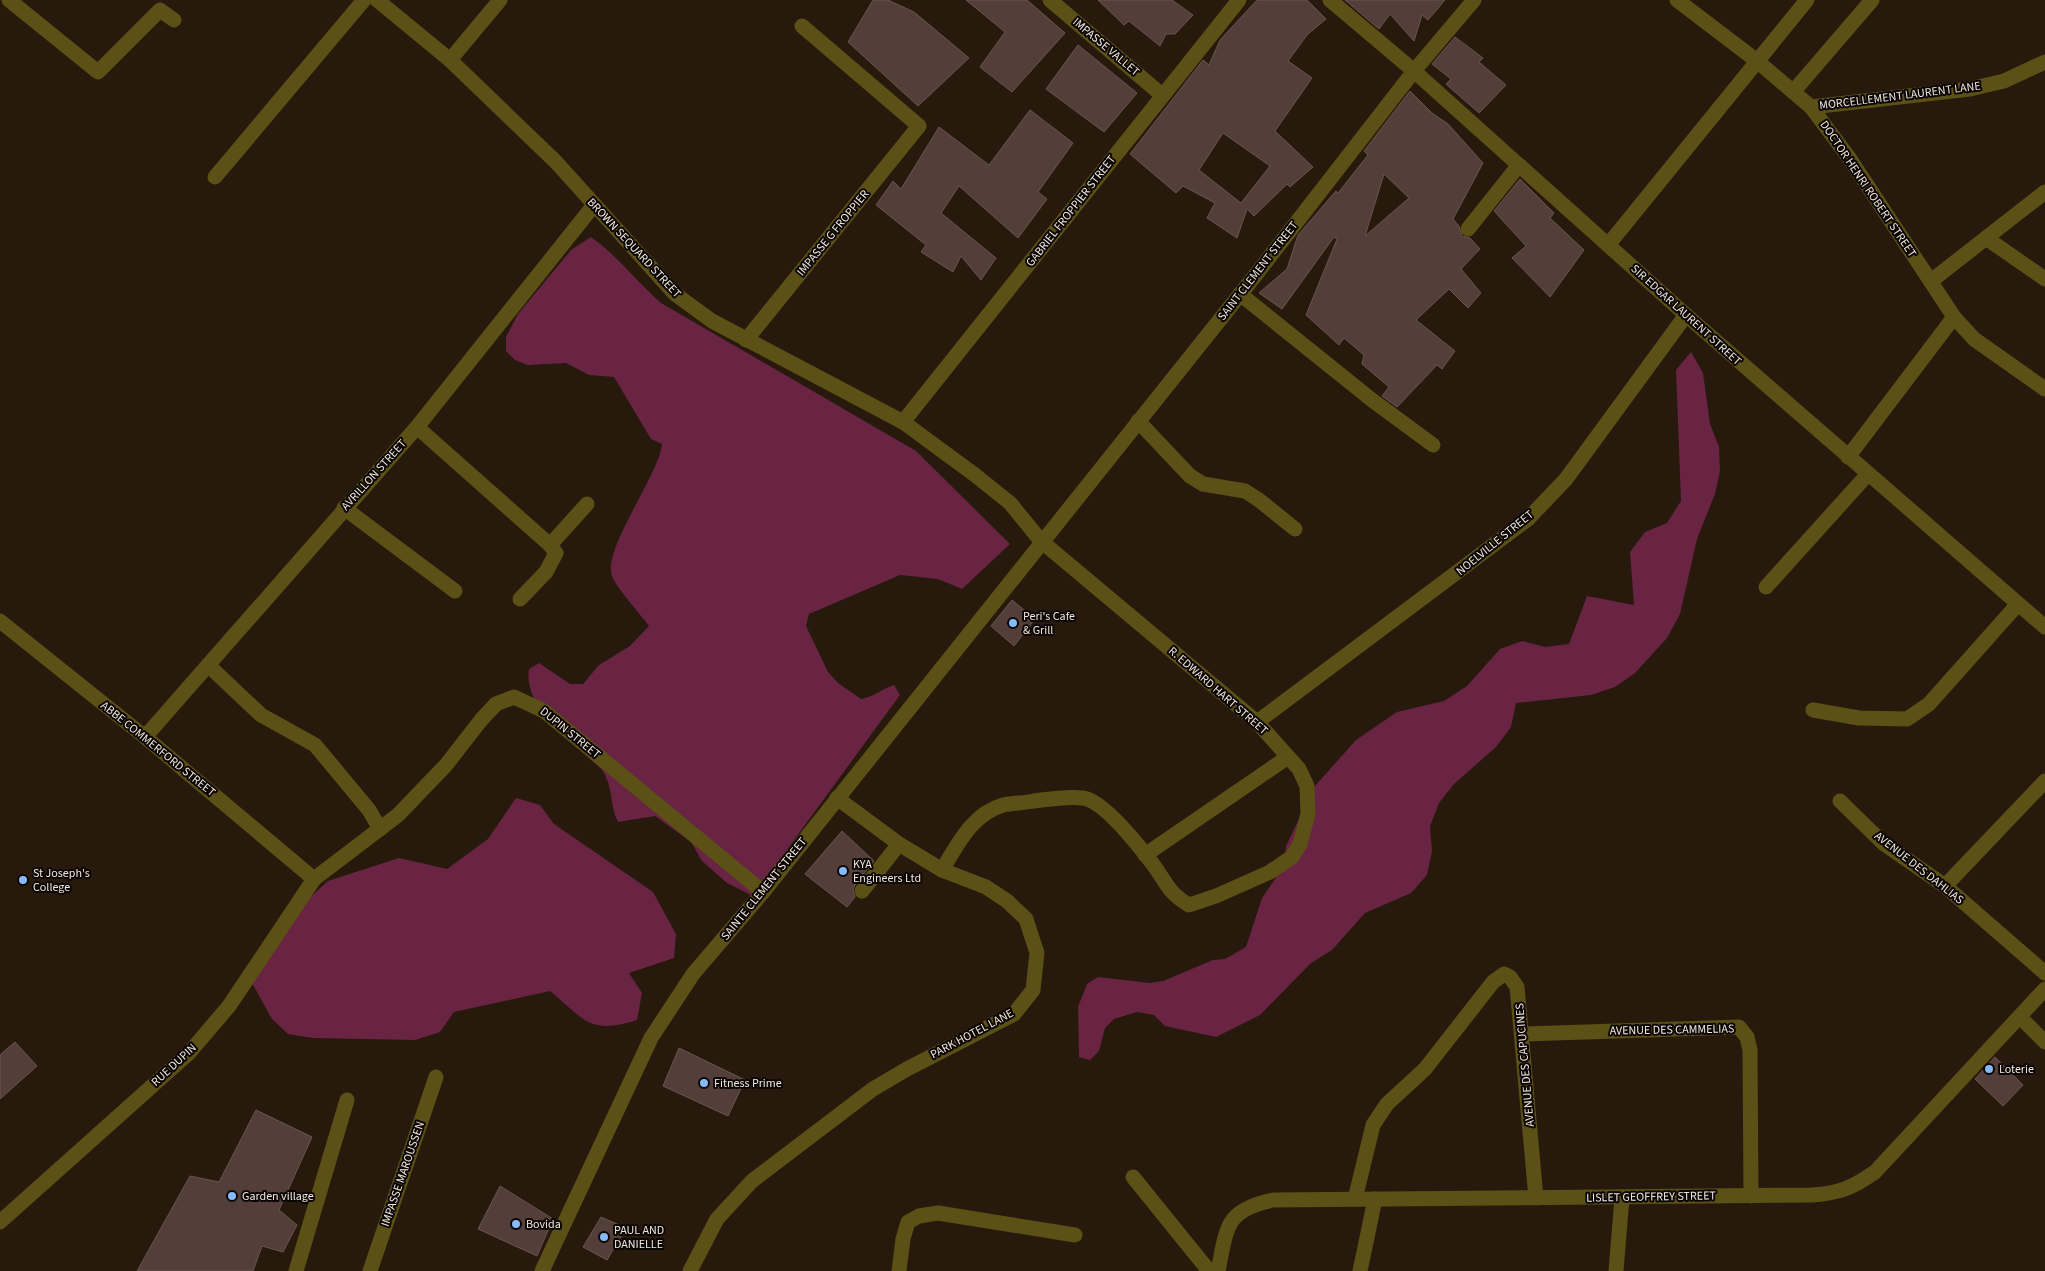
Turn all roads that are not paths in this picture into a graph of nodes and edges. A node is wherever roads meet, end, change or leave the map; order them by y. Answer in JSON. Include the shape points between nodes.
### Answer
{"nodes":[{"id":1,"x":9,"y":0,"type":"edge"},
{"id":2,"x":364,"y":0,"type":"edge"},
{"id":3,"x":377,"y":0,"type":"edge"},
{"id":4,"x":500,"y":0,"type":"edge"},
{"id":5,"x":1050,"y":0,"type":"edge"},
{"id":6,"x":1239,"y":0,"type":"edge"},
{"id":7,"x":1330,"y":0,"type":"edge"},
{"id":8,"x":1474,"y":0,"type":"edge"},
{"id":9,"x":1678,"y":0,"type":"edge"},
{"id":10,"x":1807,"y":0,"type":"edge"},
{"id":11,"x":1872,"y":0,"type":"edge"},
{"id":12,"x":174,"y":20,"type":"dead end"},
{"id":13,"x":802,"y":26,"type":"dead end"},
{"id":14,"x":450,"y":60,"type":"junction"},
{"id":15,"x":1757,"y":61,"type":"junction"},
{"id":16,"x":2045,"y":62,"type":"edge"},
{"id":17,"x":1414,"y":71,"type":"junction"},
{"id":18,"x":1793,"y":92,"type":"junction"},
{"id":19,"x":1162,"y":95,"type":"junction"},
{"id":20,"x":1811,"y":107,"type":"junction"},
{"id":21,"x":1519,"y":165,"type":"junction"},
{"id":22,"x":215,"y":177,"type":"dead end"},
{"id":23,"x":2045,"y":192,"type":"edge"},
{"id":24,"x":594,"y":206,"type":"junction"},
{"id":25,"x":1468,"y":229,"type":"dead end"},
{"id":26,"x":1986,"y":238,"type":"junction"},
{"id":27,"x":1608,"y":245,"type":"junction"},
{"id":28,"x":2045,"y":279,"type":"edge"},
{"id":29,"x":1931,"y":281,"type":"junction"},
{"id":30,"x":1240,"y":294,"type":"junction"},
{"id":31,"x":1686,"y":315,"type":"junction"},
{"id":32,"x":1954,"y":317,"type":"junction"},
{"id":33,"x":746,"y":340,"type":"junction"},
{"id":34,"x":2045,"y":389,"type":"edge"},
{"id":35,"x":1138,"y":421,"type":"junction"},
{"id":36,"x":903,"y":422,"type":"junction"},
{"id":37,"x":417,"y":427,"type":"junction"},
{"id":38,"x":1433,"y":445,"type":"dead end"},
{"id":39,"x":1848,"y":457,"type":"junction"},
{"id":40,"x":1868,"y":474,"type":"junction"},
{"id":41,"x":587,"y":504,"type":"dead end"},
{"id":42,"x":344,"y":508,"type":"junction"},
{"id":43,"x":1295,"y":529,"type":"dead end"},
{"id":44,"x":1041,"y":541,"type":"junction"},
{"id":45,"x":550,"y":544,"type":"junction"},
{"id":46,"x":1766,"y":586,"type":"dead end"},
{"id":47,"x":456,"y":591,"type":"dead end"},
{"id":48,"x":520,"y":599,"type":"dead end"},
{"id":49,"x":2018,"y":604,"type":"junction"},
{"id":50,"x":0,"y":621,"type":"edge"},
{"id":51,"x":2045,"y":627,"type":"edge"},
{"id":52,"x":208,"y":664,"type":"junction"},
{"id":53,"x":1813,"y":710,"type":"dead end"},
{"id":54,"x":1257,"y":722,"type":"junction"},
{"id":55,"x":145,"y":737,"type":"junction"},
{"id":56,"x":1288,"y":757,"type":"junction"},
{"id":57,"x":2045,"y":781,"type":"edge"},
{"id":58,"x":837,"y":798,"type":"junction"},
{"id":59,"x":1840,"y":801,"type":"dead end"},
{"id":60,"x":380,"y":829,"type":"junction"},
{"id":61,"x":899,"y":844,"type":"junction"},
{"id":62,"x":1146,"y":855,"type":"junction"},
{"id":63,"x":942,"y":870,"type":"junction"},
{"id":64,"x":314,"y":879,"type":"junction"},
{"id":65,"x":1945,"y":886,"type":"junction"},
{"id":66,"x":862,"y":891,"type":"dead end"},
{"id":67,"x":763,"y":892,"type":"junction"},
{"id":68,"x":2045,"y":973,"type":"edge"},
{"id":69,"x":2045,"y":989,"type":"edge"},
{"id":70,"x":2020,"y":1017,"type":"junction"},
{"id":71,"x":1523,"y":1034,"type":"junction"},
{"id":72,"x":2045,"y":1042,"type":"edge"},
{"id":73,"x":436,"y":1077,"type":"dead end"},
{"id":74,"x":347,"y":1100,"type":"dead end"},
{"id":75,"x":1133,"y":1177,"type":"dead end"},
{"id":76,"x":1752,"y":1196,"type":"junction"},
{"id":77,"x":1536,"y":1198,"type":"junction"},
{"id":78,"x":1622,"y":1198,"type":"junction"},
{"id":79,"x":1355,"y":1199,"type":"junction"},
{"id":80,"x":1375,"y":1199,"type":"junction"},
{"id":81,"x":0,"y":1222,"type":"edge"},
{"id":82,"x":1075,"y":1235,"type":"dead end"},
{"id":83,"x":296,"y":1271,"type":"edge"},
{"id":84,"x":370,"y":1271,"type":"edge"},
{"id":85,"x":542,"y":1271,"type":"edge"},
{"id":86,"x":690,"y":1271,"type":"edge"},
{"id":87,"x":899,"y":1271,"type":"edge"},
{"id":88,"x":1209,"y":1271,"type":"edge"},
{"id":89,"x":1218,"y":1271,"type":"edge"},
{"id":90,"x":1360,"y":1271,"type":"edge"},
{"id":91,"x":1616,"y":1271,"type":"edge"}],
"edges":[{"from":1,"to":12,"type":"street","via":[[98,72],[160,10]]},
{"from":2,"to":22,"type":"street"},
{"from":3,"to":14,"type":"street","name":"BROWN SEQUARD STREET"},
{"from":4,"to":14,"type":"street"},
{"from":5,"to":19,"type":"street","name":"IMPASSE VALLET"},
{"from":6,"to":19,"type":"street","name":"GABRIEL FROPPIER STREET"},
{"from":7,"to":17,"type":"street","name":"SIR EDGAR LAURENT STREET"},
{"from":8,"to":17,"type":"street","name":"SAINT CLEMENT STREET"},
{"from":9,"to":15,"type":"street","name":"DOCTOR HENRI ROBERT STREET"},
{"from":10,"to":15,"type":"street"},
{"from":11,"to":18,"type":"street"},
{"from":13,"to":33,"type":"street","name":"IMPASSE G FROPPIER","via":[[919,126]]},
{"from":14,"to":24,"type":"street","name":"BROWN SEQUARD STREET","via":[[556,162]]},
{"from":15,"to":18,"type":"street","name":"DOCTOR HENRI ROBERT STREET"},
{"from":15,"to":27,"type":"street"},
{"from":16,"to":20,"type":"street","name":"MORCELLEMENT LAURENT LANE","via":[[2004,81],[1970,89]]},
{"from":17,"to":21,"type":"street","name":"SIR EDGAR LAURENT STREET"},
{"from":17,"to":30,"type":"street","name":"SAINT CLEMENT STREET"},
{"from":18,"to":20,"type":"street","name":"DOCTOR HENRI ROBERT STREET"},
{"from":19,"to":36,"type":"street","name":"GABRIEL FROPPIER STREET"},
{"from":20,"to":29,"type":"street","name":"DOCTOR HENRI ROBERT STREET"},
{"from":21,"to":25,"type":"street"},
{"from":21,"to":27,"type":"street","name":"SIR EDGAR LAURENT STREET"},
{"from":23,"to":26,"type":"street"},
{"from":24,"to":33,"type":"street","name":"BROWN SEQUARD STREET","via":[[675,294],[712,321]]},
{"from":24,"to":37,"type":"street","name":"AVRILLON STREET"},
{"from":26,"to":28,"type":"street"},
{"from":26,"to":29,"type":"street"},
{"from":27,"to":31,"type":"street","name":"SIR EDGAR LAURENT STREET"},
{"from":29,"to":32,"type":"street","name":"DOCTOR HENRI ROBERT STREET"},
{"from":30,"to":35,"type":"street","name":"SAINT CLEMENT STREET"},
{"from":30,"to":38,"type":"street"},
{"from":31,"to":39,"type":"street","name":"SIR EDGAR LAURENT STREET"},
{"from":31,"to":54,"type":"street","name":"NOELVILLE STREET","via":[[1566,478],[1528,519]]},
{"from":32,"to":34,"type":"street","name":"DOCTOR HENRI ROBERT STREET","via":[[1974,339]]},
{"from":32,"to":39,"type":"street"},
{"from":33,"to":36,"type":"street","name":"BROWN SEQUARD STREET"},
{"from":35,"to":43,"type":"street","via":[[1190,476],[1203,484],[1245,491]]},
{"from":35,"to":44,"type":"street","name":"SAINT CLEMENT STREET"},
{"from":36,"to":44,"type":"street","name":"BROWN SEQUARD STREET","via":[[976,474],[1010,503]]},
{"from":37,"to":42,"type":"street","name":"AVRILLON STREET"},
{"from":37,"to":45,"type":"street"},
{"from":39,"to":40,"type":"street","name":"SIR EDGAR LAURENT STREET"},
{"from":40,"to":46,"type":"street"},
{"from":40,"to":49,"type":"street","name":"SIR EDGAR LAURENT STREET"},
{"from":41,"to":45,"type":"street"},
{"from":42,"to":47,"type":"street"},
{"from":42,"to":52,"type":"street","name":"AVRILLON STREET"},
{"from":44,"to":54,"type":"street","name":"R. EDWARD HART STREET"},
{"from":44,"to":58,"type":"street","name":"SAINTE CLEMENT STREET"},
{"from":45,"to":48,"type":"street","via":[[556,553],[546,572]]},
{"from":49,"to":51,"type":"street","name":"SIR EDGAR LAURENT STREET"},
{"from":49,"to":53,"type":"street","via":[[1929,704],[1908,719],[1859,718]]},
{"from":50,"to":55,"type":"street","name":"ABBE COMMERFORD STREET"},
{"from":52,"to":55,"type":"street","name":"AVRILLON STREET"},
{"from":52,"to":60,"type":"street","via":[[261,715],[315,745],[369,810]]},
{"from":54,"to":56,"type":"street","name":"R. EDWARD HART STREET"},
{"from":55,"to":64,"type":"street","name":"ABBE COMMERFORD STREET"},
{"from":56,"to":62,"type":"street"},
{"from":56,"to":62,"type":"street","name":"R. EDWARD HART STREET","via":[[1299,769],[1306,786],[1308,814],[1300,844],[1292,857],[1270,872],[1189,905],[1174,896]]},
{"from":57,"to":65,"type":"street"},
{"from":58,"to":61,"type":"street","name":"PARK HOTEL LANE"},
{"from":58,"to":67,"type":"street","name":"SAINTE CLEMENT STREET"},
{"from":59,"to":65,"type":"street","name":"AVENUE DES DAHLIAS","via":[[1883,843]]},
{"from":60,"to":64,"type":"street","name":"DUPIN STREET"},
{"from":60,"to":67,"type":"street","name":"DUPIN STREET","via":[[446,766],[496,704],[514,697],[544,711]]},
{"from":61,"to":63,"type":"street","name":"PARK HOTEL LANE"},
{"from":61,"to":66,"type":"street"},
{"from":62,"to":63,"type":"street","via":[[1099,806],[1085,798],[1056,798],[1003,806],[981,816],[964,835]]},
{"from":63,"to":86,"type":"street","name":"PARK HOTEL LANE","via":[[986,887],[1026,919],[1037,953],[1033,990],[1014,1014],[873,1089],[752,1181],[717,1218]]},
{"from":64,"to":81,"type":"street","name":"RUE DUPIN","via":[[228,1006],[189,1053]]},
{"from":65,"to":68,"type":"street","name":"AVENUE DES DAHLIAS"},
{"from":67,"to":85,"type":"street","name":"SAINTE CLEMENT STREET","via":[[693,974],[651,1038]]},
{"from":69,"to":70,"type":"street","name":"LISLET GEOFFREY STREET"},
{"from":70,"to":72,"type":"street"},
{"from":70,"to":76,"type":"street","name":"LISLET GEOFFREY STREET","via":[[1875,1172],[1852,1188],[1831,1194]]},
{"from":71,"to":76,"type":"street","name":"AVENUE DES CAMMELIAS","via":[[1740,1027],[1750,1050]]},
{"from":71,"to":77,"type":"street","name":"AVENUE DES CAPUCINES"},
{"from":71,"to":79,"type":"street","name":"AVENUE DES CAPUCINES","via":[[1517,987],[1504,974],[1493,982],[1426,1068],[1387,1104],[1373,1125]]},
{"from":73,"to":84,"type":"street","name":"IMPASSE MAROUSSEN"},
{"from":74,"to":83,"type":"street"},
{"from":75,"to":88,"type":"street"},
{"from":76,"to":78,"type":"street","name":"LISLET GEOFFREY STREET"},
{"from":77,"to":78,"type":"street","name":"LISLET GEOFFREY STREET"},
{"from":77,"to":80,"type":"street","name":"LISLET GEOFFREY STREET"},
{"from":78,"to":91,"type":"street"},
{"from":79,"to":80,"type":"street","name":"LISLET GEOFFREY STREET"},
{"from":79,"to":89,"type":"street","name":"LISLET GEOFFREY STREET","via":[[1273,1200],[1241,1210],[1227,1229]]},
{"from":80,"to":90,"type":"street"},
{"from":82,"to":87,"type":"street","via":[[938,1213],[919,1216],[908,1222]]}]}
